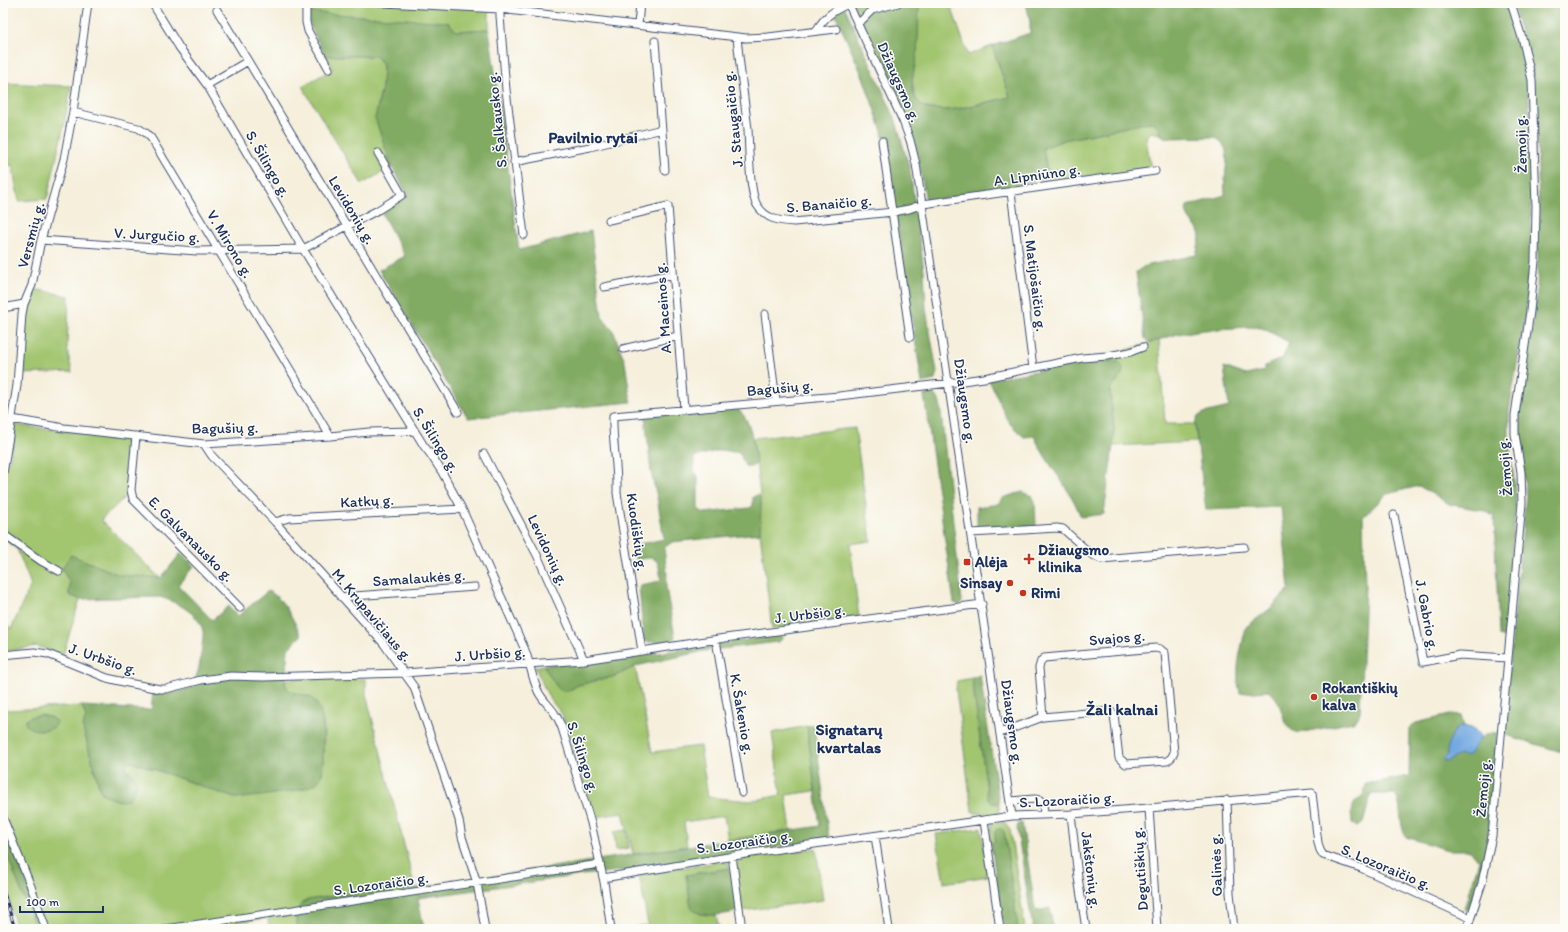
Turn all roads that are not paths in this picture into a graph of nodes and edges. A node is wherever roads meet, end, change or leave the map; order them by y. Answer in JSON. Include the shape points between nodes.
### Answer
{"nodes":[{"id":1,"x":88,"y":3,"type":"edge"},
{"id":2,"x":152,"y":3,"type":"edge"},
{"id":3,"x":306,"y":3,"type":"edge"},
{"id":4,"x":385,"y":3,"type":"edge"},
{"id":5,"x":640,"y":3,"type":"edge"},
{"id":6,"x":848,"y":3,"type":"edge"},
{"id":7,"x":898,"y":3,"type":"edge"},
{"id":8,"x":1511,"y":3,"type":"edge"},
{"id":9,"x":500,"y":6,"type":"edge"},
{"id":10,"x":217,"y":10,"type":"dead end"},
{"id":11,"x":857,"y":23,"type":"junction"},
{"id":12,"x":638,"y":25,"type":"junction"},
{"id":13,"x":836,"y":28,"type":"dead end"},
{"id":14,"x":816,"y":31,"type":"junction"},
{"id":15,"x":737,"y":37,"type":"junction"},
{"id":16,"x":655,"y":41,"type":"dead end"},
{"id":17,"x":248,"y":61,"type":"junction"},
{"id":18,"x":329,"y":69,"type":"dead end"},
{"id":19,"x":207,"y":85,"type":"junction"},
{"id":20,"x":72,"y":112,"type":"junction"},
{"id":21,"x":662,"y":129,"type":"junction"},
{"id":22,"x":882,"y":141,"type":"dead end"},
{"id":23,"x":378,"y":154,"type":"dead end"},
{"id":24,"x":514,"y":162,"type":"junction"},
{"id":25,"x":665,"y":170,"type":"dead end"},
{"id":26,"x":1155,"y":171,"type":"dead end"},
{"id":27,"x":1011,"y":192,"type":"junction"},
{"id":28,"x":753,"y":198,"type":"joint"},
{"id":29,"x":923,"y":204,"type":"junction"},
{"id":30,"x":893,"y":212,"type":"junction"},
{"id":31,"x":609,"y":220,"type":"dead end"},
{"id":32,"x":346,"y":226,"type":"junction"},
{"id":33,"x":524,"y":235,"type":"dead end"},
{"id":34,"x":42,"y":240,"type":"junction"},
{"id":35,"x":303,"y":249,"type":"junction"},
{"id":36,"x":218,"y":251,"type":"junction"},
{"id":37,"x":673,"y":274,"type":"junction"},
{"id":38,"x":604,"y":287,"type":"dead end"},
{"id":39,"x":24,"y":304,"type":"junction"},
{"id":40,"x":3,"y":308,"type":"edge"},
{"id":41,"x":765,"y":314,"type":"dead end"},
{"id":42,"x":678,"y":336,"type":"junction"},
{"id":43,"x":910,"y":338,"type":"dead end"},
{"id":44,"x":1143,"y":347,"type":"dead end"},
{"id":45,"x":623,"y":349,"type":"dead end"},
{"id":46,"x":1033,"y":368,"type":"junction"},
{"id":47,"x":949,"y":383,"type":"junction"},
{"id":48,"x":776,"y":401,"type":"junction"},
{"id":49,"x":684,"y":409,"type":"junction"},
{"id":50,"x":458,"y":412,"type":"dead end"},
{"id":51,"x":613,"y":416,"type":"joint"},
{"id":52,"x":12,"y":419,"type":"junction"},
{"id":53,"x":415,"y":431,"type":"junction"},
{"id":54,"x":136,"y":436,"type":"junction"},
{"id":55,"x":330,"y":436,"type":"junction"},
{"id":56,"x":204,"y":444,"type":"junction"},
{"id":57,"x":484,"y":454,"type":"dead end"},
{"id":58,"x":3,"y":474,"type":"edge"},
{"id":59,"x":462,"y":509,"type":"junction"},
{"id":60,"x":1394,"y":515,"type":"dead end"},
{"id":61,"x":275,"y":522,"type":"junction"},
{"id":62,"x":971,"y":533,"type":"junction"},
{"id":63,"x":3,"y":534,"type":"edge"},
{"id":64,"x":1244,"y":547,"type":"dead end"},
{"id":65,"x":59,"y":571,"type":"dead end"},
{"id":66,"x":475,"y":587,"type":"dead end"},
{"id":67,"x":341,"y":597,"type":"junction"},
{"id":68,"x":982,"y":604,"type":"junction"},
{"id":69,"x":240,"y":608,"type":"dead end"},
{"id":70,"x":716,"y":640,"type":"junction"},
{"id":71,"x":642,"y":651,"type":"junction"},
{"id":72,"x":3,"y":655,"type":"edge"},
{"id":73,"x":1507,"y":658,"type":"junction"},
{"id":74,"x":584,"y":660,"type":"junction"},
{"id":75,"x":530,"y":664,"type":"junction"},
{"id":76,"x":404,"y":673,"type":"junction"},
{"id":77,"x":1043,"y":717,"type":"junction"},
{"id":78,"x":1000,"y":733,"type":"junction"},
{"id":79,"x":742,"y":793,"type":"dead end"},
{"id":80,"x":1227,"y":800,"type":"junction"},
{"id":81,"x":1010,"y":801,"type":"junction"},
{"id":82,"x":1149,"y":808,"type":"junction"},
{"id":83,"x":1044,"y":814,"type":"junction"},
{"id":84,"x":1071,"y":814,"type":"junction"},
{"id":85,"x":1012,"y":816,"type":"junction"},
{"id":86,"x":3,"y":818,"type":"edge"},
{"id":87,"x":984,"y":821,"type":"junction"},
{"id":88,"x":875,"y":836,"type":"junction"},
{"id":89,"x":732,"y":856,"type":"junction"},
{"id":90,"x":600,"y":864,"type":"junction"},
{"id":91,"x":603,"y":878,"type":"junction"},
{"id":92,"x":477,"y":883,"type":"junction"},
{"id":93,"x":1470,"y":918,"type":"junction"},
{"id":94,"x":46,"y":929,"type":"edge"},
{"id":95,"x":166,"y":929,"type":"edge"},
{"id":96,"x":484,"y":929,"type":"edge"},
{"id":97,"x":611,"y":929,"type":"edge"},
{"id":98,"x":742,"y":929,"type":"edge"},
{"id":99,"x":889,"y":929,"type":"edge"},
{"id":100,"x":1000,"y":929,"type":"edge"},
{"id":101,"x":1086,"y":929,"type":"edge"},
{"id":102,"x":1157,"y":929,"type":"edge"},
{"id":103,"x":1234,"y":929,"type":"edge"},
{"id":104,"x":1467,"y":929,"type":"edge"}],
"edges":[{"from":1,"to":20,"type":"street","name":"Versmių g."},
{"from":2,"to":19,"type":"street","name":"S. Šilingo g.","via":[[179,47]]},
{"from":3,"to":18,"type":"street","via":[[308,31]]},
{"from":4,"to":9,"type":"street"},
{"from":5,"to":12,"type":"street"},
{"from":6,"to":11,"type":"street","name":"Džiaugsmo g."},
{"from":6,"to":14,"type":"street","via":[[833,10]]},
{"from":7,"to":11,"type":"street","via":[[872,10]]},
{"from":8,"to":73,"type":"street","name":"Žemoji g.","via":[[1532,80],[1536,207],[1535,261],[1530,311],[1515,415],[1522,503]]},
{"from":9,"to":12,"type":"street"},
{"from":9,"to":24,"type":"street","name":"S. Šalkausko g."},
{"from":10,"to":17,"type":"street","name":"Levidonių g."},
{"from":11,"to":29,"type":"street","name":"Džiaugsmo g.","via":[[910,140]]},
{"from":12,"to":15,"type":"street"},
{"from":13,"to":14,"type":"street"},
{"from":14,"to":15,"type":"street","via":[[768,37]]},
{"from":15,"to":28,"type":"street","name":"J. Staugaičio g."},
{"from":16,"to":21,"type":"street"},
{"from":17,"to":19,"type":"street"},
{"from":17,"to":32,"type":"street","name":"Levidonių g."},
{"from":19,"to":35,"type":"street","name":"S. Šilingo g."},
{"from":20,"to":34,"type":"street","name":"Versmių g.","via":[[64,159]]},
{"from":20,"to":36,"type":"street","name":"V. Mirono g.","via":[[138,128],[146,133],[156,145]]},
{"from":21,"to":24,"type":"street"},
{"from":21,"to":25,"type":"street"},
{"from":22,"to":30,"type":"street"},
{"from":23,"to":32,"type":"street","name":"V. Jurgučio g.","via":[[402,195]]},
{"from":24,"to":33,"type":"street","name":"S. Šalkausko g."},
{"from":26,"to":27,"type":"street","name":"A. Lipniūno g."},
{"from":27,"to":29,"type":"street","name":"A. Lipniūno g."},
{"from":27,"to":46,"type":"street","name":"S. Matijošaičio g."},
{"from":28,"to":30,"type":"street","name":"S. Banaičio g.","via":[[761,210],[778,221],[794,222]]},
{"from":29,"to":30,"type":"street","name":"S. Banaičio g."},
{"from":29,"to":47,"type":"street","name":"Džiaugsmo g."},
{"from":30,"to":43,"type":"street","name":"S. Banaičio g."},
{"from":31,"to":37,"type":"street","name":"A. Maceinos g.","via":[[668,206]]},
{"from":32,"to":35,"type":"street","name":"V. Jurgučio g."},
{"from":32,"to":50,"type":"street","name":"Levidonių g."},
{"from":34,"to":36,"type":"street","name":"V. Jurgučio g."},
{"from":34,"to":39,"type":"street","name":"Versmių g.","via":[[32,286]]},
{"from":35,"to":36,"type":"street","name":"V. Jurgučio g."},
{"from":35,"to":53,"type":"street","name":"S. Šilingo g."},
{"from":36,"to":55,"type":"street","name":"V. Mirono g."},
{"from":37,"to":38,"type":"street"},
{"from":37,"to":42,"type":"street","name":"A. Maceinos g."},
{"from":39,"to":40,"type":"street"},
{"from":39,"to":52,"type":"street","name":"Versmių g."},
{"from":41,"to":48,"type":"street"},
{"from":42,"to":45,"type":"street"},
{"from":42,"to":49,"type":"street","name":"A. Maceinos g."},
{"from":44,"to":46,"type":"street","name":"Bagušių g.","via":[[1130,352]]},
{"from":46,"to":47,"type":"street","name":"Bagušių g."},
{"from":47,"to":48,"type":"street","name":"Bagušių g."},
{"from":47,"to":62,"type":"street","name":"Džiaugsmo g."},
{"from":48,"to":49,"type":"street","name":"Bagušių g."},
{"from":49,"to":51,"type":"street","name":"Bagušių g."},
{"from":51,"to":71,"type":"street","name":"Kuodiškių g.","via":[[617,493]]},
{"from":52,"to":54,"type":"street","name":"Bagušių g."},
{"from":52,"to":58,"type":"street","name":"Versmių g."},
{"from":53,"to":55,"type":"street","name":"Bagušių g."},
{"from":53,"to":59,"type":"street","name":"S. Šilingo g."},
{"from":54,"to":56,"type":"street","name":"Bagušių g."},
{"from":54,"to":69,"type":"street","name":"E. Galvanausko g.","via":[[131,490],[133,499]]},
{"from":55,"to":56,"type":"street","name":"Bagušių g."},
{"from":56,"to":61,"type":"street","name":"M. Krupavičiaus g.","via":[[212,456]]},
{"from":57,"to":74,"type":"street","name":"Levidonių g.","via":[[534,548]]},
{"from":59,"to":61,"type":"street","name":"Katkų g.","via":[[289,518]]},
{"from":59,"to":75,"type":"street","name":"S. Šilingo g."},
{"from":60,"to":73,"type":"street","name":"J. Gabrio g.","via":[[1424,662],[1460,655]]},
{"from":61,"to":67,"type":"street","name":"M. Krupavičiaus g."},
{"from":62,"to":64,"type":"street","via":[[1063,529],[1091,554],[1101,559]]},
{"from":62,"to":68,"type":"street","name":"Džiaugsmo g."},
{"from":63,"to":65,"type":"street"},
{"from":66,"to":67,"type":"street","name":"Samalaukės g."},
{"from":67,"to":76,"type":"street","name":"M. Krupavičiaus g.","via":[[384,644]]},
{"from":68,"to":70,"type":"street","name":"J. Urbšio g."},
{"from":68,"to":78,"type":"street","name":"Džiaugsmo g."},
{"from":70,"to":71,"type":"street","name":"J. Urbšio g."},
{"from":70,"to":79,"type":"street","name":"K. Šakenio g."},
{"from":71,"to":74,"type":"street","name":"J. Urbšio g."},
{"from":72,"to":76,"type":"street","name":"J. Urbšio g.","via":[[34,652],[48,654],[107,678],[160,689],[231,676]]},
{"from":73,"to":93,"type":"street","name":"Žemoji g.","via":[[1492,836],[1482,883]]},
{"from":74,"to":75,"type":"street","name":"J. Urbšio g."},
{"from":75,"to":76,"type":"street","name":"J. Urbšio g."},
{"from":75,"to":90,"type":"street","name":"S. Šilingo g.","via":[[538,691],[556,715],[562,728]]},
{"from":76,"to":92,"type":"street","name":"M. Krupavičiaus g.","via":[[414,687],[457,814]]},
{"from":77,"to":77,"type":"street","name":"Svajos g.","via":[[1110,711],[1114,714],[1119,758],[1123,763],[1167,761],[1174,753],[1165,653],[1156,648],[1044,658],[1039,668]]},
{"from":77,"to":78,"type":"street","name":"Svajos g."},
{"from":78,"to":81,"type":"street","name":"Džiaugsmo g."},
{"from":80,"to":82,"type":"street","name":"S. Lozoraičio g."},
{"from":80,"to":93,"type":"street","name":"S. Lozoraičio g.","via":[[1312,793],[1318,842],[1323,855],[1361,868]]},
{"from":80,"to":103,"type":"street","name":"Galinės g.","via":[[1230,894]]},
{"from":81,"to":83,"type":"street","via":[[1040,800]]},
{"from":81,"to":85,"type":"street","name":"Džiaugsmo g."},
{"from":82,"to":84,"type":"street","name":"S. Lozoraičio g."},
{"from":82,"to":102,"type":"street","name":"Degutiškių g."},
{"from":83,"to":84,"type":"street","name":"S. Lozoraičio g."},
{"from":83,"to":85,"type":"street","name":"S. Lozoraičio g."},
{"from":84,"to":101,"type":"street","name":"Jakštonių g."},
{"from":85,"to":87,"type":"street","name":"S. Lozoraičio g."},
{"from":86,"to":94,"type":"street"},
{"from":87,"to":88,"type":"street","name":"S. Lozoraičio g."},
{"from":87,"to":100,"type":"street"},
{"from":88,"to":89,"type":"street","name":"S. Lozoraičio g."},
{"from":88,"to":99,"type":"street"},
{"from":89,"to":91,"type":"street","name":"S. Lozoraičio g."},
{"from":89,"to":98,"type":"street"},
{"from":90,"to":91,"type":"street","name":"S. Šilingo g."},
{"from":90,"to":92,"type":"street","name":"S. Lozoraičio g."},
{"from":91,"to":97,"type":"street","name":"S. Šilingo g."},
{"from":92,"to":95,"type":"street","name":"S. Lozoraičio g."},
{"from":92,"to":96,"type":"street","name":"M. Krupavičiaus g."},
{"from":93,"to":104,"type":"street","name":"Žemoji g."}]}
